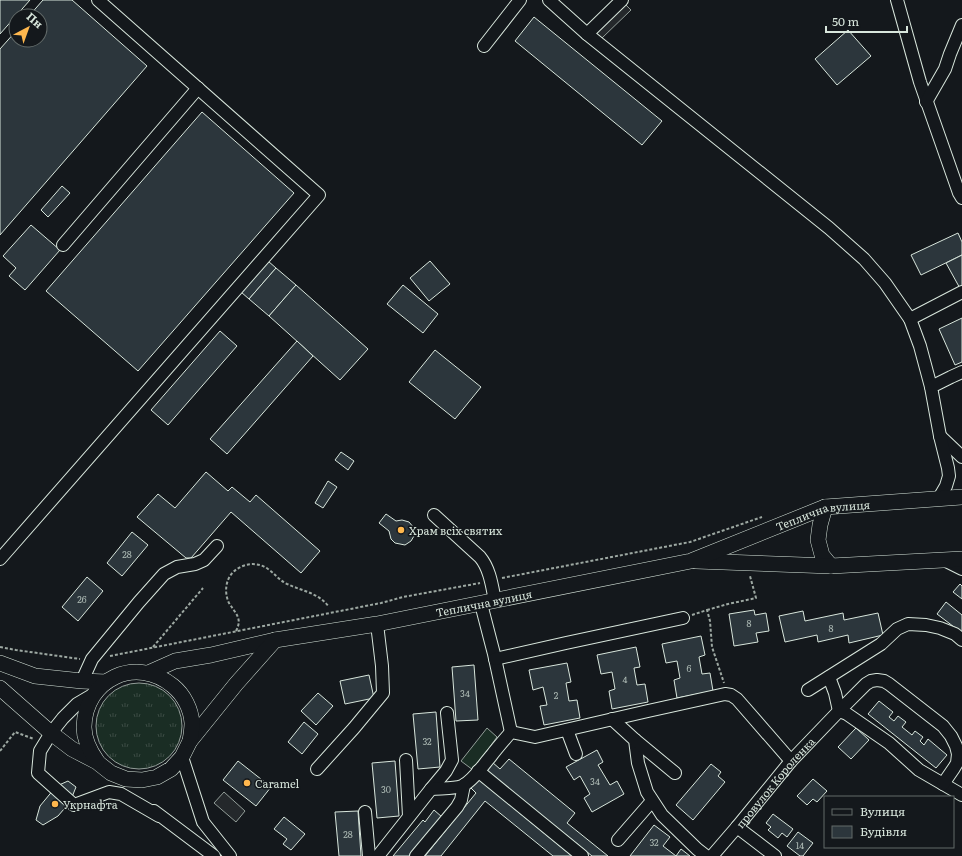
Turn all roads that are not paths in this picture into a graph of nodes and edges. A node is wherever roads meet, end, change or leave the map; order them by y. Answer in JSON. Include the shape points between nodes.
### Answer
{"nodes":[{"id":1,"x":98,"y":0,"type":"edge"},
{"id":2,"x":520,"y":0,"type":"edge"},
{"id":3,"x":550,"y":0,"type":"edge"},
{"id":4,"x":622,"y":0,"type":"edge"},
{"id":5,"x":898,"y":0,"type":"edge"},
{"id":6,"x":962,"y":25,"type":"edge"},
{"id":7,"x":587,"y":34,"type":"junction"},
{"id":8,"x":484,"y":46,"type":"dead end"},
{"id":9,"x":198,"y":88,"type":"junction"},
{"id":10,"x":926,"y":102,"type":"junction"},
{"id":11,"x":962,"y":198,"type":"edge"},
{"id":12,"x":63,"y":245,"type":"dead end"},
{"id":13,"x":962,"y":292,"type":"edge"},
{"id":14,"x":910,"y":319,"type":"junction"},
{"id":15,"x":962,"y":372,"type":"edge"},
{"id":16,"x":931,"y":387,"type":"junction"},
{"id":17,"x":940,"y":436,"type":"junction"},
{"id":18,"x":962,"y":457,"type":"edge"},
{"id":19,"x":962,"y":497,"type":"edge"},
{"id":20,"x":939,"y":498,"type":"junction"},
{"id":21,"x":825,"y":507,"type":"junction"},
{"id":22,"x":434,"y":515,"type":"dead end"},
{"id":23,"x":217,"y":546,"type":"dead end"},
{"id":24,"x":0,"y":559,"type":"edge"},
{"id":25,"x":962,"y":559,"type":"edge"},
{"id":26,"x":943,"y":560,"type":"junction"},
{"id":27,"x":691,"y":561,"type":"junction"},
{"id":28,"x":831,"y":566,"type":"junction"},
{"id":29,"x":962,"y":569,"type":"edge"},
{"id":30,"x":488,"y":602,"type":"junction"},
{"id":31,"x":683,"y":618,"type":"road end"},
{"id":32,"x":377,"y":624,"type":"junction"},
{"id":33,"x":275,"y":640,"type":"junction"},
{"id":34,"x":962,"y":640,"type":"edge"},
{"id":35,"x":495,"y":659,"type":"junction"},
{"id":36,"x":0,"y":663,"type":"edge"},
{"id":37,"x":148,"y":673,"type":"junction"},
{"id":38,"x":829,"y":677,"type":"junction"},
{"id":39,"x":82,"y":681,"type":"junction"},
{"id":40,"x":106,"y":682,"type":"junction"},
{"id":41,"x":0,"y":688,"type":"edge"},
{"id":42,"x":808,"y":690,"type":"dead end"},
{"id":43,"x":94,"y":694,"type":"junction"},
{"id":44,"x":839,"y":710,"type":"junction"},
{"id":45,"x":447,"y":713,"type":"dead end"},
{"id":46,"x":612,"y":719,"type":"junction"},
{"id":47,"x":567,"y":730,"type":"junction"},
{"id":48,"x":511,"y":732,"type":"junction"},
{"id":49,"x":51,"y":733,"type":"junction"},
{"id":50,"x":636,"y":740,"type":"junction"},
{"id":51,"x":190,"y":741,"type":"junction"},
{"id":52,"x":576,"y":754,"type":"dead end"},
{"id":53,"x":182,"y":757,"type":"junction"},
{"id":54,"x":406,"y":760,"type":"dead end"},
{"id":55,"x":791,"y":761,"type":"junction"},
{"id":56,"x":97,"y":762,"type":"junction"},
{"id":57,"x":317,"y":770,"type":"dead end"},
{"id":58,"x":478,"y":772,"type":"junction"},
{"id":59,"x":111,"y":773,"type":"junction"},
{"id":60,"x":675,"y":773,"type":"dead end"},
{"id":61,"x":943,"y":784,"type":"junction"},
{"id":62,"x":464,"y":785,"type":"junction"},
{"id":63,"x":431,"y":789,"type":"junction"},
{"id":64,"x":962,"y":795,"type":"edge"},
{"id":65,"x":652,"y":801,"type":"junction"},
{"id":66,"x":365,"y":812,"type":"dead end"},
{"id":67,"x":159,"y":816,"type":"junction"},
{"id":68,"x":409,"y":816,"type":"junction"},
{"id":69,"x":737,"y":827,"type":"junction"},
{"id":70,"x":618,"y":840,"type":"dead end"},
{"id":71,"x":214,"y":856,"type":"edge"},
{"id":72,"x":230,"y":856,"type":"edge"},
{"id":73,"x":369,"y":856,"type":"edge"},
{"id":74,"x":378,"y":856,"type":"edge"},
{"id":75,"x":416,"y":856,"type":"edge"},
{"id":76,"x":582,"y":856,"type":"edge"},
{"id":77,"x":706,"y":856,"type":"edge"},
{"id":78,"x":712,"y":856,"type":"edge"},
{"id":79,"x":775,"y":856,"type":"edge"}],
"edges":[{"from":1,"to":9,"type":"street"},
{"from":2,"to":8,"type":"street"},
{"from":3,"to":7,"type":"street"},
{"from":4,"to":7,"type":"street"},
{"from":5,"to":10,"type":"street"},
{"from":6,"to":10,"type":"street","via":[[945,69]]},
{"from":7,"to":14,"type":"street","via":[[829,228],[864,259],[885,283]]},
{"from":9,"to":12,"type":"street"},
{"from":9,"to":24,"type":"street","via":[[319,195]]},
{"from":10,"to":11,"type":"street"},
{"from":13,"to":14,"type":"street"},
{"from":14,"to":16,"type":"street"},
{"from":15,"to":16,"type":"street"},
{"from":16,"to":17,"type":"street"},
{"from":17,"to":18,"type":"street"},
{"from":17,"to":20,"type":"street","via":[[949,476]]},
{"from":19,"to":20,"type":"main road","name":"Теплична вулиця"},
{"from":20,"to":21,"type":"main road","name":"Теплична вулиця"},
{"from":21,"to":27,"type":"main road","name":"Теплична вулиця"},
{"from":21,"to":28,"type":"main road","via":[[818,540],[822,555]]},
{"from":22,"to":30,"type":"street","via":[[480,557],[490,581]]},
{"from":23,"to":39,"type":"street","via":[[204,560],[177,567],[164,574],[92,659]]},
{"from":25,"to":26,"type":"main road","name":"Теплична вулиця"},
{"from":26,"to":28,"type":"main road","name":"Теплична вулиця"},
{"from":26,"to":29,"type":"street"},
{"from":27,"to":28,"type":"main road","name":"Теплична вулиця"},
{"from":27,"to":30,"type":"main road","name":"Теплична вулиця"},
{"from":30,"to":32,"type":"main road","name":"Теплична вулиця"},
{"from":30,"to":35,"type":"street"},
{"from":31,"to":35,"type":"street"},
{"from":32,"to":33,"type":"main road","name":"Теплична вулиця"},
{"from":32,"to":57,"type":"street","via":[[383,693]]},
{"from":33,"to":37,"type":"main road","name":"Теплична вулиця","via":[[176,661]]},
{"from":33,"to":51,"type":"main road"},
{"from":34,"to":38,"type":"street","via":[[940,628],[908,624]]},
{"from":35,"to":48,"type":"street"},
{"from":36,"to":39,"type":"main road","via":[[35,676]]},
{"from":37,"to":40,"type":"main road","via":[[120,675]]},
{"from":37,"to":51,"type":"main road","via":[[165,679],[179,690],[188,706],[192,723]]},
{"from":38,"to":42,"type":"street"},
{"from":38,"to":44,"type":"street","via":[[836,693]]},
{"from":39,"to":40,"type":"main road"},
{"from":40,"to":43,"type":"main road"},
{"from":41,"to":49,"type":"main road"},
{"from":43,"to":49,"type":"street","via":[[77,704]]},
{"from":43,"to":56,"type":"main road","via":[[86,710],[84,728],[88,746]]},
{"from":44,"to":55,"type":"street","name":"провулок Короленка"},
{"from":44,"to":61,"type":"street","via":[[889,743],[919,770]]},
{"from":44,"to":61,"type":"street","name":"провулок Короленка","via":[[871,681],[878,680],[889,684],[943,726],[951,736],[958,754],[957,763]]},
{"from":45,"to":63,"type":"street","via":[[452,760]]},
{"from":46,"to":47,"type":"street"},
{"from":46,"to":50,"type":"street"},
{"from":46,"to":55,"type":"street","via":[[725,694],[731,695]]},
{"from":47,"to":48,"type":"street","via":[[535,737]]},
{"from":47,"to":52,"type":"street"},
{"from":48,"to":58,"type":"street"},
{"from":49,"to":56,"type":"main road"},
{"from":49,"to":67,"type":"street","via":[[40,751],[38,773],[74,805],[109,792],[121,794]]},
{"from":50,"to":60,"type":"street"},
{"from":50,"to":65,"type":"street","via":[[638,763]]},
{"from":51,"to":53,"type":"main road"},
{"from":53,"to":59,"type":"main road","via":[[171,769],[142,780],[126,779]]},
{"from":53,"to":72,"type":"street","via":[[203,822]]},
{"from":54,"to":68,"type":"street"},
{"from":55,"to":69,"type":"street","name":"провулок Короленка"},
{"from":56,"to":59,"type":"main road"},
{"from":58,"to":62,"type":"street"},
{"from":58,"to":76,"type":"street"},
{"from":59,"to":67,"type":"street"},
{"from":61,"to":64,"type":"street"},
{"from":62,"to":63,"type":"street"},
{"from":62,"to":75,"type":"street","via":[[457,807]]},
{"from":63,"to":68,"type":"street"},
{"from":65,"to":70,"type":"street"},
{"from":65,"to":77,"type":"street","via":[[662,815]]},
{"from":66,"to":73,"type":"street"},
{"from":67,"to":71,"type":"street"},
{"from":68,"to":74,"type":"street"},
{"from":69,"to":78,"type":"street","name":"провулок Короленка"},
{"from":69,"to":79,"type":"street"}]}
